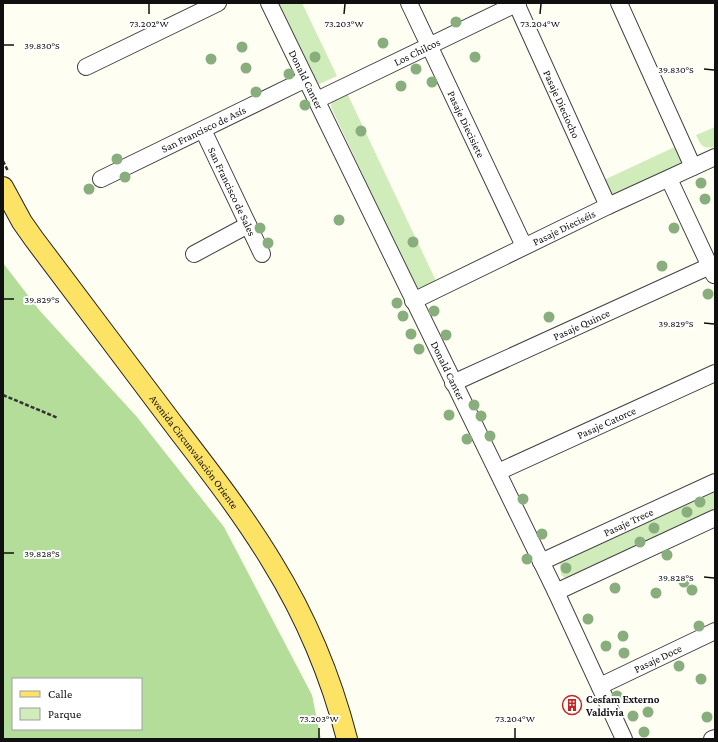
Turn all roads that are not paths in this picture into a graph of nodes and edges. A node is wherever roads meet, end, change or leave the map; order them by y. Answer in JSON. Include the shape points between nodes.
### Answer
{"nodes":[{"id":1,"x":218,"y":3,"type":"edge"},
{"id":2,"x":269,"y":3,"type":"edge"},
{"id":3,"x":409,"y":3,"type":"edge"},
{"id":4,"x":517,"y":3,"type":"edge"},
{"id":5,"x":618,"y":3,"type":"edge"},
{"id":6,"x":429,"y":44,"type":"junction"},
{"id":7,"x":86,"y":67,"type":"dead end"},
{"id":8,"x":306,"y":79,"type":"junction"},
{"id":9,"x":317,"y":100,"type":"junction"},
{"id":10,"x":203,"y":130,"type":"junction"},
{"id":11,"x":715,"y":157,"type":"edge"},
{"id":12,"x":693,"y":166,"type":"junction"},
{"id":13,"x":101,"y":179,"type":"dead end"},
{"id":14,"x":670,"y":179,"type":"junction"},
{"id":15,"x":3,"y":187,"type":"edge"},
{"id":16,"x":608,"y":206,"type":"junction"},
{"id":17,"x":248,"y":225,"type":"junction"},
{"id":18,"x":524,"y":246,"type":"junction"},
{"id":19,"x":194,"y":254,"type":"dead end"},
{"id":20,"x":262,"y":254,"type":"dead end"},
{"id":21,"x":713,"y":272,"type":"edge"},
{"id":22,"x":414,"y":300,"type":"junction"},
{"id":23,"x":715,"y":373,"type":"edge"},
{"id":24,"x":453,"y":383,"type":"junction"},
{"id":25,"x":498,"y":472,"type":"junction"},
{"id":26,"x":715,"y":482,"type":"edge"},
{"id":27,"x":715,"y":518,"type":"edge"},
{"id":28,"x":541,"y":562,"type":"junction"},
{"id":29,"x":556,"y":592,"type":"junction"},
{"id":30,"x":715,"y":631,"type":"edge"},
{"id":31,"x":600,"y":686,"type":"junction"},
{"id":32,"x":715,"y":738,"type":"edge"},
{"id":33,"x":347,"y":739,"type":"edge"},
{"id":34,"x":624,"y":739,"type":"edge"},
{"id":35,"x":712,"y":739,"type":"edge"}],
"edges":[{"from":1,"to":7,"type":"street"},
{"from":2,"to":8,"type":"street","name":"Donald Canter"},
{"from":3,"to":6,"type":"street","name":"Pasaje Diecisiete"},
{"from":4,"to":6,"type":"street","name":"Los Chilcos"},
{"from":4,"to":16,"type":"street","name":"Pasaje Dieciocho"},
{"from":5,"to":12,"type":"street"},
{"from":6,"to":9,"type":"street","name":"Los Chilcos"},
{"from":6,"to":18,"type":"street","name":"Pasaje Diecisiete"},
{"from":8,"to":9,"type":"street","name":"Donald Canter"},
{"from":8,"to":10,"type":"street","name":"San Francisco de Asís"},
{"from":9,"to":22,"type":"street","name":"Donald Canter"},
{"from":10,"to":13,"type":"street","name":"San Francisco de Asís"},
{"from":10,"to":17,"type":"street","name":"San Francisco de Sales"},
{"from":11,"to":12,"type":"street","name":"Pasaje Dieciséis"},
{"from":12,"to":14,"type":"street","name":"Pasaje Dieciséis"},
{"from":14,"to":16,"type":"street","name":"Pasaje Dieciséis"},
{"from":14,"to":21,"type":"street"},
{"from":15,"to":33,"type":"main road","name":"Avenida Circunvalación Oriente","via":[[34,239],[199,458],[272,561],[320,656]]},
{"from":16,"to":18,"type":"street","name":"Pasaje Dieciséis"},
{"from":17,"to":19,"type":"street"},
{"from":17,"to":20,"type":"street","name":"San Francisco de Sales"},
{"from":18,"to":22,"type":"street","name":"Pasaje Dieciséis"},
{"from":21,"to":24,"type":"street","name":"Pasaje Quince"},
{"from":22,"to":24,"type":"street","name":"Donald Canter"},
{"from":23,"to":25,"type":"street","name":"Pasaje Catorce"},
{"from":24,"to":25,"type":"street","name":"Donald Canter"},
{"from":25,"to":28,"type":"street","name":"Donald Canter"},
{"from":26,"to":28,"type":"street","name":"Pasaje Trece"},
{"from":27,"to":29,"type":"street"},
{"from":28,"to":29,"type":"street","name":"Donald Canter"},
{"from":29,"to":31,"type":"street","name":"Donald Canter"},
{"from":30,"to":31,"type":"street","name":"Pasaje Doce"},
{"from":31,"to":34,"type":"street","name":"Donald Canter"},
{"from":32,"to":35,"type":"street"}]}
